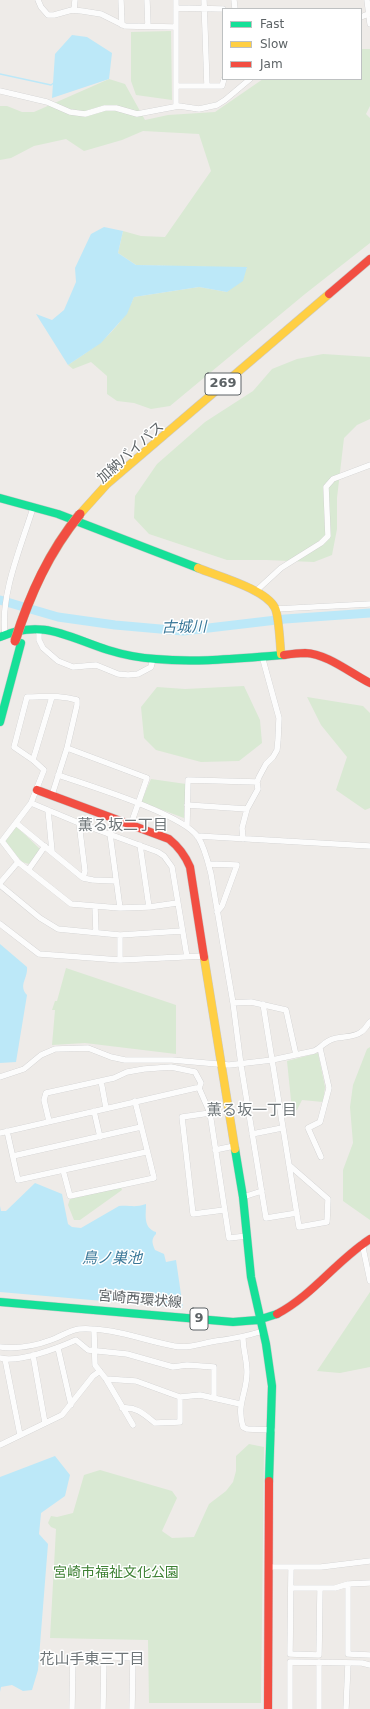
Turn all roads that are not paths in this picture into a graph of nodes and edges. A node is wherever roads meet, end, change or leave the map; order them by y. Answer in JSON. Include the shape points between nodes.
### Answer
{"nodes":[{"id":1,"x":38,"y":0,"type":"edge"},
{"id":2,"x":74,"y":0,"type":"edge"},
{"id":3,"x":121,"y":0,"type":"edge"},
{"id":4,"x":147,"y":0,"type":"edge"},
{"id":5,"x":176,"y":0,"type":"edge"},
{"id":6,"x":204,"y":0,"type":"edge"},
{"id":7,"x":367,"y":0,"type":"edge"},
{"id":8,"x":176,"y":8,"type":"junction"},
{"id":9,"x":205,"y":9,"type":"junction"},
{"id":10,"x":222,"y":9,"type":"edge"},
{"id":11,"x":74,"y":10,"type":"junction"},
{"id":12,"x":368,"y":14,"type":"junction"},
{"id":13,"x":362,"y":17,"type":"edge"},
{"id":14,"x":370,"y":24,"type":"edge"},
{"id":15,"x":122,"y":25,"type":"junction"},
{"id":16,"x":148,"y":26,"type":"junction"},
{"id":17,"x":176,"y":27,"type":"junction"},
{"id":18,"x":224,"y":80,"type":"edge"},
{"id":19,"x":249,"y":80,"type":"edge"},
{"id":20,"x":176,"y":86,"type":"junction"},
{"id":21,"x":207,"y":86,"type":"junction"},
{"id":22,"x":0,"y":91,"type":"edge"},
{"id":23,"x":176,"y":106,"type":"junction"},
{"id":24,"x":370,"y":259,"type":"edge"},
{"id":25,"x":370,"y":266,"type":"edge"},
{"id":26,"x":370,"y":465,"type":"edge"},
{"id":27,"x":0,"y":498,"type":"edge"},
{"id":28,"x":33,"y":508,"type":"junction"},
{"id":29,"x":83,"y":515,"type":"junction"},
{"id":30,"x":256,"y":591,"type":"junction"},
{"id":31,"x":370,"y":604,"type":"edge"},
{"id":32,"x":276,"y":611,"type":"junction"},
{"id":33,"x":39,"y":629,"type":"junction"},
{"id":34,"x":2,"y":636,"type":"edge"},
{"id":35,"x":18,"y":642,"type":"junction"},
{"id":36,"x":281,"y":654,"type":"junction"},
{"id":37,"x":262,"y":656,"type":"junction"},
{"id":38,"x":153,"y":659,"type":"junction"},
{"id":39,"x":370,"y":683,"type":"edge"},
{"id":40,"x":0,"y":697,"type":"edge"},
{"id":41,"x":52,"y":698,"type":"junction"},
{"id":42,"x":0,"y":722,"type":"edge"},
{"id":43,"x":67,"y":748,"type":"junction"},
{"id":44,"x":33,"y":760,"type":"junction"},
{"id":45,"x":58,"y":775,"type":"junction"},
{"id":46,"x":257,"y":782,"type":"junction"},
{"id":47,"x":37,"y":790,"type":"junction"},
{"id":48,"x":52,"y":795,"type":"junction"},
{"id":49,"x":31,"y":803,"type":"junction"},
{"id":50,"x":137,"y":803,"type":"junction"},
{"id":51,"x":187,"y":805,"type":"junction"},
{"id":52,"x":247,"y":809,"type":"junction"},
{"id":53,"x":48,"y":810,"type":"junction"},
{"id":54,"x":115,"y":818,"type":"junction"},
{"id":55,"x":16,"y":823,"type":"junction"},
{"id":56,"x":79,"y":824,"type":"junction"},
{"id":57,"x":131,"y":824,"type":"junction"},
{"id":58,"x":187,"y":826,"type":"junction"},
{"id":59,"x":110,"y":834,"type":"junction"},
{"id":60,"x":197,"y":836,"type":"junction"},
{"id":61,"x":243,"y":839,"type":"junction"},
{"id":62,"x":140,"y":845,"type":"junction"},
{"id":63,"x":45,"y":846,"type":"junction"},
{"id":64,"x":370,"y":846,"type":"edge"},
{"id":65,"x":52,"y":852,"type":"junction"},
{"id":66,"x":18,"y":862,"type":"junction"},
{"id":67,"x":208,"y":864,"type":"junction"},
{"id":68,"x":29,"y":869,"type":"junction"},
{"id":69,"x":83,"y":878,"type":"junction"},
{"id":70,"x":116,"y":881,"type":"junction"},
{"id":71,"x":0,"y":884,"type":"edge"},
{"id":72,"x":176,"y":903,"type":"junction"},
{"id":73,"x":95,"y":907,"type":"junction"},
{"id":74,"x":149,"y":907,"type":"junction"},
{"id":75,"x":120,"y":908,"type":"junction"},
{"id":76,"x":217,"y":912,"type":"junction"},
{"id":77,"x":0,"y":924,"type":"edge"},
{"id":78,"x":182,"y":931,"type":"junction"},
{"id":79,"x":96,"y":932,"type":"junction"},
{"id":80,"x":120,"y":935,"type":"junction"},
{"id":81,"x":204,"y":956,"type":"junction"},
{"id":82,"x":187,"y":957,"type":"junction"},
{"id":83,"x":120,"y":960,"type":"junction"},
{"id":84,"x":234,"y":1003,"type":"junction"},
{"id":85,"x":263,"y":1004,"type":"junction"},
{"id":86,"x":370,"y":1022,"type":"edge"},
{"id":87,"x":320,"y":1048,"type":"junction"},
{"id":88,"x":296,"y":1055,"type":"junction"},
{"id":89,"x":143,"y":1060,"type":"junction"},
{"id":90,"x":272,"y":1060,"type":"junction"},
{"id":91,"x":222,"y":1064,"type":"junction"},
{"id":92,"x":241,"y":1064,"type":"junction"},
{"id":93,"x":144,"y":1069,"type":"junction"},
{"id":94,"x":0,"y":1077,"type":"edge"},
{"id":95,"x":101,"y":1081,"type":"junction"},
{"id":96,"x":199,"y":1088,"type":"junction"},
{"id":97,"x":135,"y":1101,"type":"junction"},
{"id":98,"x":106,"y":1108,"type":"junction"},
{"id":99,"x":94,"y":1111,"type":"junction"},
{"id":100,"x":210,"y":1113,"type":"junction"},
{"id":101,"x":49,"y":1122,"type":"junction"},
{"id":102,"x":140,"y":1127,"type":"junction"},
{"id":103,"x":282,"y":1128,"type":"junction"},
{"id":104,"x":7,"y":1131,"type":"junction"},
{"id":105,"x":0,"y":1133,"type":"edge"},
{"id":106,"x":252,"y":1134,"type":"junction"},
{"id":107,"x":100,"y":1137,"type":"junction"},
{"id":108,"x":234,"y":1146,"type":"junction"},
{"id":109,"x":215,"y":1150,"type":"junction"},
{"id":110,"x":146,"y":1152,"type":"junction"},
{"id":111,"x":12,"y":1156,"type":"junction"},
{"id":112,"x":321,"y":1157,"type":"dead end"},
{"id":113,"x":289,"y":1165,"type":"junction"},
{"id":114,"x":63,"y":1170,"type":"junction"},
{"id":115,"x":262,"y":1191,"type":"junction"},
{"id":116,"x":243,"y":1197,"type":"junction"},
{"id":117,"x":224,"y":1210,"type":"junction"},
{"id":118,"x":297,"y":1213,"type":"junction"},
{"id":119,"x":247,"y":1236,"type":"junction"},
{"id":120,"x":366,"y":1241,"type":"edge"},
{"id":121,"x":370,"y":1281,"type":"edge"},
{"id":122,"x":0,"y":1302,"type":"edge"},
{"id":123,"x":260,"y":1319,"type":"junction"},
{"id":124,"x":94,"y":1330,"type":"junction"},
{"id":125,"x":263,"y":1331,"type":"junction"},
{"id":126,"x":242,"y":1338,"type":"junction"},
{"id":127,"x":0,"y":1347,"type":"edge"},
{"id":128,"x":58,"y":1348,"type":"junction"},
{"id":129,"x":94,"y":1351,"type":"junction"},
{"id":130,"x":33,"y":1355,"type":"junction"},
{"id":131,"x":3,"y":1359,"type":"edge"},
{"id":132,"x":100,"y":1371,"type":"junction"},
{"id":133,"x":106,"y":1379,"type":"junction"},
{"id":134,"x":180,"y":1397,"type":"junction"},
{"id":135,"x":214,"y":1398,"type":"junction"},
{"id":136,"x":240,"y":1404,"type":"junction"},
{"id":137,"x":71,"y":1405,"type":"junction"},
{"id":138,"x":122,"y":1408,"type":"junction"},
{"id":139,"x":45,"y":1423,"type":"junction"},
{"id":140,"x":133,"y":1425,"type":"dead end"},
{"id":141,"x":272,"y":1430,"type":"junction"},
{"id":142,"x":20,"y":1435,"type":"junction"},
{"id":143,"x":0,"y":1444,"type":"edge"},
{"id":144,"x":370,"y":1561,"type":"edge"},
{"id":145,"x":269,"y":1567,"type":"junction"},
{"id":146,"x":291,"y":1568,"type":"junction"},
{"id":147,"x":370,"y":1583,"type":"edge"},
{"id":148,"x":348,"y":1584,"type":"junction"},
{"id":149,"x":291,"y":1588,"type":"junction"},
{"id":150,"x":320,"y":1589,"type":"junction"},
{"id":151,"x":370,"y":1655,"type":"edge"},
{"id":152,"x":104,"y":1657,"type":"junction"},
{"id":153,"x":319,"y":1662,"type":"junction"},
{"id":154,"x":348,"y":1663,"type":"junction"},
{"id":155,"x":370,"y":1665,"type":"edge"},
{"id":156,"x":72,"y":1709,"type":"edge"},
{"id":157,"x":103,"y":1709,"type":"edge"},
{"id":158,"x":132,"y":1709,"type":"edge"},
{"id":159,"x":268,"y":1709,"type":"edge"},
{"id":160,"x":290,"y":1709,"type":"edge"},
{"id":161,"x":319,"y":1709,"type":"edge"},
{"id":162,"x":346,"y":1709,"type":"edge"}],
"edges":[{"from":1,"to":11,"type":"street","via":[[48,15]]},
{"from":2,"to":11,"type":"street"},
{"from":3,"to":15,"type":"street"},
{"from":4,"to":16,"type":"street"},
{"from":5,"to":8,"type":"street"},
{"from":6,"to":9,"type":"street"},
{"from":7,"to":12,"type":"street"},
{"from":8,"to":9,"type":"street"},
{"from":8,"to":17,"type":"street"},
{"from":9,"to":10,"type":"street"},
{"from":9,"to":21,"type":"street"},
{"from":11,"to":15,"type":"street","via":[[101,14]]},
{"from":12,"to":13,"type":"street"},
{"from":12,"to":14,"type":"street"},
{"from":15,"to":16,"type":"street"},
{"from":16,"to":17,"type":"street"},
{"from":17,"to":20,"type":"street"},
{"from":18,"to":21,"type":"street","via":[[222,86]]},
{"from":19,"to":23,"type":"street","via":[[217,105],[199,108]]},
{"from":20,"to":21,"type":"street"},
{"from":20,"to":23,"type":"street"},
{"from":22,"to":23,"type":"street","via":[[85,114],[105,108],[116,108],[137,114]]},
{"from":24,"to":29,"type":"main road","name":"加納バイパス","number":"269","via":[[107,484]]},
{"from":25,"to":29,"type":"main road","name":"加納バイパス","number":"269","via":[[139,463]]},
{"from":26,"to":30,"type":"street","via":[[330,481],[326,488],[328,536],[282,568]]},
{"from":27,"to":28,"type":"main road"},
{"from":28,"to":30,"type":"main road","via":[[58,514],[130,540]]},
{"from":28,"to":34,"type":"street","via":[[8,589]]},
{"from":29,"to":35,"type":"main road","name":"加納バイパス","number":"269","bridge":true,"via":[[57,545],[38,576],[27,604]]},
{"from":30,"to":32,"type":"main road","via":[[268,598]]},
{"from":31,"to":32,"type":"street"},
{"from":32,"to":36,"type":"main road"},
{"from":33,"to":34,"type":"main road"},
{"from":33,"to":38,"type":"main road","via":[[55,630],[128,656]]},
{"from":33,"to":38,"type":"street","via":[[39,640],[43,648],[58,661],[74,667],[96,665],[118,674],[138,674],[151,666]]},
{"from":35,"to":40,"type":"main road","name":"加納バイパス","number":"269"},
{"from":35,"to":42,"type":"main road","name":"加納バイパス","number":"269"},
{"from":36,"to":37,"type":"main road"},
{"from":36,"to":39,"type":"main road","via":[[313,654]]},
{"from":37,"to":38,"type":"main road","via":[[198,660]]},
{"from":37,"to":46,"type":"street","via":[[279,718],[277,750]]},
{"from":41,"to":43,"type":"street","via":[[62,696],[77,700]]},
{"from":41,"to":44,"type":"street"},
{"from":41,"to":44,"type":"street","via":[[27,697],[14,747]]},
{"from":43,"to":45,"type":"street"},
{"from":43,"to":50,"type":"street","via":[[147,778]]},
{"from":44,"to":47,"type":"street","via":[[44,770]]},
{"from":45,"to":48,"type":"street"},
{"from":45,"to":50,"type":"street"},
{"from":46,"to":51,"type":"street","via":[[188,780]]},
{"from":46,"to":52,"type":"street","via":[[258,789]]},
{"from":47,"to":48,"type":"main road"},
{"from":47,"to":49,"type":"street"},
{"from":48,"to":54,"type":"main road"},
{"from":49,"to":53,"type":"street"},
{"from":49,"to":55,"type":"street"},
{"from":50,"to":57,"type":"street"},
{"from":50,"to":58,"type":"street"},
{"from":51,"to":52,"type":"street"},
{"from":51,"to":58,"type":"street"},
{"from":52,"to":61,"type":"street","via":[[242,828]]},
{"from":53,"to":56,"type":"street"},
{"from":53,"to":65,"type":"street"},
{"from":54,"to":57,"type":"main road"},
{"from":54,"to":59,"type":"street"},
{"from":55,"to":63,"type":"street"},
{"from":55,"to":66,"type":"street","via":[[2,841]]},
{"from":56,"to":59,"type":"street"},
{"from":56,"to":69,"type":"street","via":[[85,871]]},
{"from":57,"to":81,"type":"main road","via":[[169,839],[185,855],[190,867]]},
{"from":58,"to":60,"type":"street"},
{"from":59,"to":62,"type":"street"},
{"from":59,"to":70,"type":"street"},
{"from":60,"to":61,"type":"street"},
{"from":60,"to":67,"type":"street"},
{"from":61,"to":64,"type":"street"},
{"from":62,"to":72,"type":"street","via":[[164,856],[172,867]]},
{"from":62,"to":74,"type":"street"},
{"from":63,"to":65,"type":"street"},
{"from":63,"to":68,"type":"street"},
{"from":65,"to":69,"type":"street"},
{"from":66,"to":68,"type":"street"},
{"from":66,"to":71,"type":"street"},
{"from":67,"to":76,"type":"street"},
{"from":67,"to":76,"type":"street","via":[[237,865],[222,906]]},
{"from":68,"to":73,"type":"street","via":[[71,904]]},
{"from":69,"to":70,"type":"street"},
{"from":70,"to":75,"type":"street"},
{"from":71,"to":79,"type":"street","via":[[40,918],[58,929]]},
{"from":72,"to":74,"type":"street"},
{"from":72,"to":78,"type":"street"},
{"from":73,"to":75,"type":"street"},
{"from":73,"to":79,"type":"street"},
{"from":74,"to":75,"type":"street"},
{"from":76,"to":84,"type":"street"},
{"from":77,"to":83,"type":"street","via":[[38,954]]},
{"from":78,"to":80,"type":"street"},
{"from":78,"to":82,"type":"street"},
{"from":79,"to":80,"type":"street"},
{"from":80,"to":83,"type":"street"},
{"from":81,"to":82,"type":"street"},
{"from":81,"to":91,"type":"main road"},
{"from":82,"to":83,"type":"street"},
{"from":84,"to":85,"type":"street"},
{"from":84,"to":92,"type":"street"},
{"from":85,"to":88,"type":"street","via":[[286,1010]]},
{"from":85,"to":90,"type":"street"},
{"from":86,"to":87,"type":"street","via":[[363,1031],[327,1041]]},
{"from":87,"to":88,"type":"street"},
{"from":87,"to":112,"type":"street","via":[[329,1088],[320,1122],[308,1128]]},
{"from":88,"to":90,"type":"street"},
{"from":89,"to":91,"type":"street"},
{"from":89,"to":93,"type":"street"},
{"from":89,"to":94,"type":"street","via":[[111,1057],[88,1048],[55,1049],[41,1055],[24,1069]]},
{"from":90,"to":92,"type":"street"},
{"from":90,"to":103,"type":"street"},
{"from":91,"to":92,"type":"street"},
{"from":91,"to":108,"type":"main road"},
{"from":92,"to":106,"type":"street"},
{"from":93,"to":95,"type":"street"},
{"from":93,"to":96,"type":"street","via":[[171,1067],[195,1072],[201,1083]]},
{"from":95,"to":98,"type":"street"},
{"from":95,"to":101,"type":"street","via":[[46,1093],[44,1100]]},
{"from":96,"to":97,"type":"street"},
{"from":96,"to":100,"type":"street"},
{"from":97,"to":98,"type":"street"},
{"from":97,"to":102,"type":"street"},
{"from":98,"to":99,"type":"street"},
{"from":99,"to":101,"type":"street"},
{"from":99,"to":107,"type":"street"},
{"from":100,"to":109,"type":"street"},
{"from":100,"to":117,"type":"street","via":[[182,1117],[193,1214]]},
{"from":101,"to":104,"type":"street"},
{"from":102,"to":107,"type":"street"},
{"from":102,"to":110,"type":"street"},
{"from":103,"to":106,"type":"street"},
{"from":103,"to":113,"type":"street"},
{"from":104,"to":105,"type":"street"},
{"from":104,"to":111,"type":"street"},
{"from":106,"to":115,"type":"street"},
{"from":107,"to":111,"type":"street"},
{"from":108,"to":109,"type":"street"},
{"from":108,"to":116,"type":"main road"},
{"from":109,"to":117,"type":"street"},
{"from":110,"to":114,"type":"street"},
{"from":110,"to":114,"type":"street","via":[[154,1178],[70,1196]]},
{"from":111,"to":114,"type":"street","via":[[18,1180]]},
{"from":113,"to":118,"type":"street"},
{"from":113,"to":118,"type":"street","via":[[328,1199],[327,1222],[299,1228]]},
{"from":115,"to":116,"type":"street"},
{"from":115,"to":118,"type":"street","via":[[266,1218]]},
{"from":116,"to":119,"type":"main road"},
{"from":117,"to":119,"type":"street","via":[[229,1238]]},
{"from":119,"to":123,"type":"main road"},
{"from":120,"to":121,"type":"street"},
{"from":120,"to":123,"type":"main road","name":"宮崎西環状線","number":"9","via":[[349,1252],[312,1290],[293,1304]]},
{"from":122,"to":123,"type":"main road","name":"宮崎西環状線","number":"9","via":[[233,1322]]},
{"from":123,"to":125,"type":"main road"},
{"from":124,"to":126,"type":"street","via":[[120,1332],[188,1347]]},
{"from":124,"to":127,"type":"street","via":[[78,1329],[50,1341],[21,1347]]},
{"from":124,"to":129,"type":"street"},
{"from":125,"to":126,"type":"street"},
{"from":125,"to":141,"type":"main road","via":[[272,1386]]},
{"from":126,"to":136,"type":"street","via":[[247,1373]]},
{"from":128,"to":129,"type":"street","via":[[76,1340],[88,1350]]},
{"from":128,"to":130,"type":"street"},
{"from":128,"to":137,"type":"street"},
{"from":129,"to":132,"type":"street","via":[[95,1365]]},
{"from":129,"to":135,"type":"street","via":[[127,1354],[173,1367],[214,1367]]},
{"from":130,"to":131,"type":"street"},
{"from":130,"to":139,"type":"street"},
{"from":131,"to":142,"type":"street"},
{"from":132,"to":133,"type":"street"},
{"from":132,"to":137,"type":"street","via":[[93,1376]]},
{"from":133,"to":134,"type":"street","via":[[136,1381]]},
{"from":133,"to":138,"type":"street"},
{"from":134,"to":135,"type":"street","via":[[200,1395]]},
{"from":134,"to":138,"type":"street","via":[[180,1422],[155,1423],[141,1411]]},
{"from":135,"to":136,"type":"street"},
{"from":136,"to":141,"type":"street","via":[[243,1427]]},
{"from":137,"to":139,"type":"street","via":[[62,1416]]},
{"from":138,"to":140,"type":"street"},
{"from":139,"to":142,"type":"street"},
{"from":141,"to":145,"type":"main road","via":[[269,1467]]},
{"from":142,"to":143,"type":"street"},
{"from":144,"to":146,"type":"street"},
{"from":145,"to":146,"type":"street"},
{"from":145,"to":159,"type":"main road"},
{"from":146,"to":149,"type":"street"},
{"from":147,"to":148,"type":"street"},
{"from":148,"to":150,"type":"street"},
{"from":148,"to":151,"type":"street","via":[[348,1654]]},
{"from":149,"to":150,"type":"street"},
{"from":149,"to":150,"type":"street","via":[[290,1654],[319,1655]]},
{"from":152,"to":156,"type":"street","via":[[73,1655]]},
{"from":152,"to":157,"type":"street"},
{"from":152,"to":158,"type":"street","via":[[133,1658]]},
{"from":153,"to":154,"type":"street"},
{"from":153,"to":160,"type":"street","via":[[290,1662]]},
{"from":153,"to":161,"type":"street"},
{"from":154,"to":155,"type":"street","via":[[362,1662]]},
{"from":154,"to":162,"type":"street"}]}
